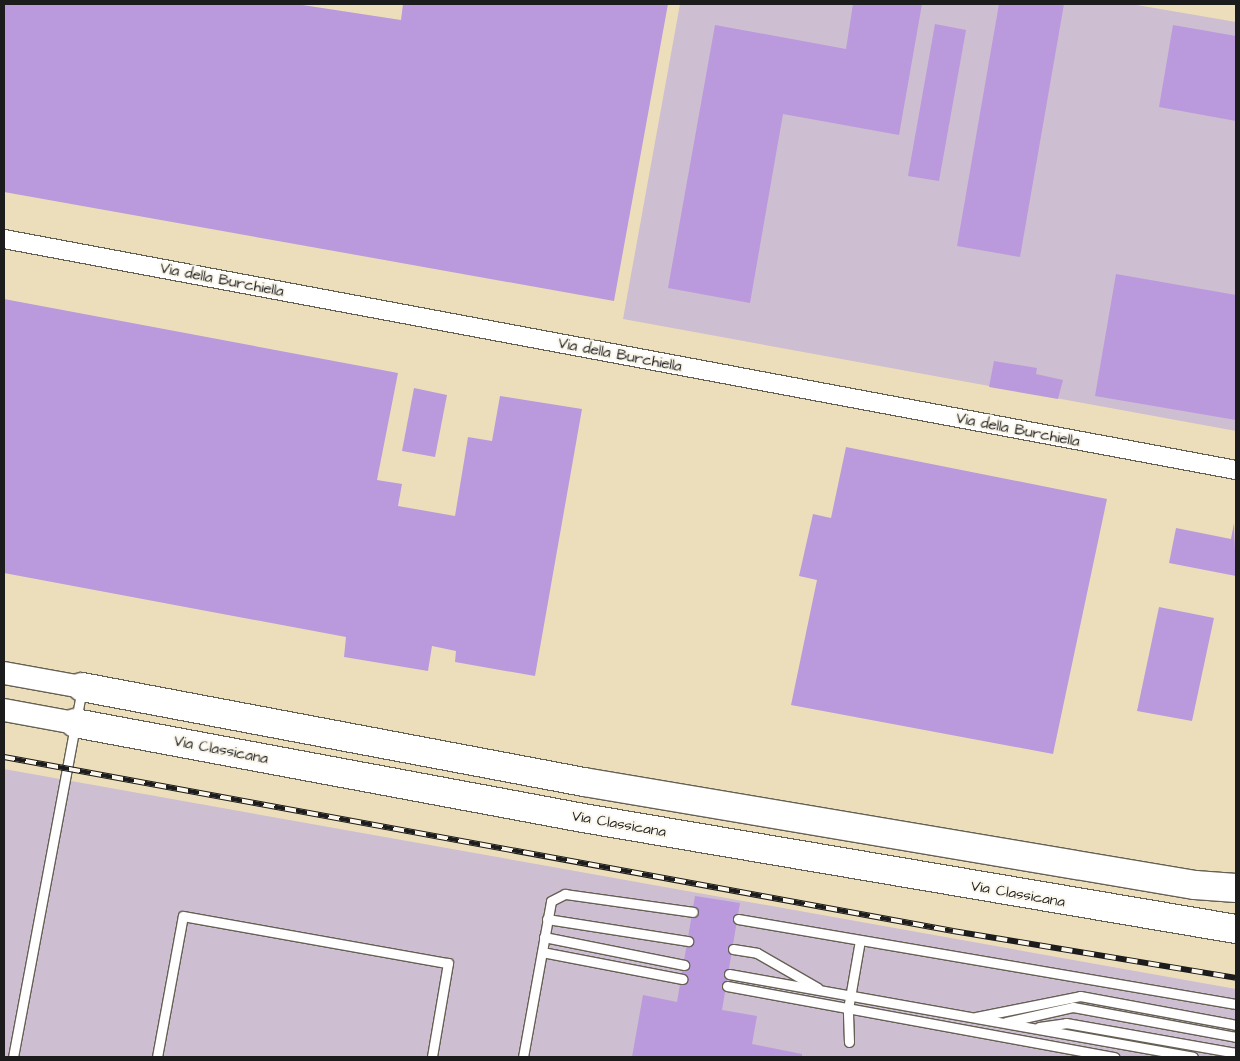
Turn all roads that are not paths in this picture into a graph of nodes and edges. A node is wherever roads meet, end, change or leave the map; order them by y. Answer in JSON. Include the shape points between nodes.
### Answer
{"nodes":[{"id":1,"x":4,"y":239,"type":"edge"},
{"id":2,"x":1236,"y":470,"type":"edge"},
{"id":3,"x":4,"y":673,"type":"edge"},
{"id":4,"x":82,"y":687,"type":"junction"},
{"id":5,"x":4,"y":710,"type":"edge"},
{"id":6,"x":75,"y":723,"type":"junction"},
{"id":7,"x":1236,"y":870,"type":"edge"},
{"id":8,"x":1143,"y":876,"type":"junction"},
{"id":9,"x":1236,"y":888,"type":"edge"},
{"id":10,"x":693,"y":912,"type":"dead end"},
{"id":11,"x":546,"y":919,"type":"junction"},
{"id":12,"x":738,"y":919,"type":"dead end"},
{"id":13,"x":1231,"y":930,"type":"edge"},
{"id":14,"x":544,"y":937,"type":"junction"},
{"id":15,"x":860,"y":940,"type":"junction"},
{"id":16,"x":688,"y":941,"type":"dead end"},
{"id":17,"x":733,"y":949,"type":"dead end"},
{"id":18,"x":542,"y":952,"type":"junction"},
{"id":19,"x":684,"y":965,"type":"dead end"},
{"id":20,"x":729,"y":974,"type":"dead end"},
{"id":21,"x":682,"y":979,"type":"dead end"},
{"id":22,"x":727,"y":986,"type":"dead end"},
{"id":23,"x":822,"y":991,"type":"junction"},
{"id":24,"x":851,"y":996,"type":"junction"},
{"id":25,"x":1236,"y":1004,"type":"edge"},
{"id":26,"x":848,"y":1008,"type":"junction"},
{"id":27,"x":972,"y":1018,"type":"junction"},
{"id":28,"x":1001,"y":1023,"type":"junction"},
{"id":29,"x":1236,"y":1025,"type":"edge"},
{"id":30,"x":1031,"y":1028,"type":"junction"},
{"id":31,"x":1236,"y":1038,"type":"edge"},
{"id":32,"x":849,"y":1042,"type":"dead end"},
{"id":33,"x":1236,"y":1053,"type":"edge"},
{"id":34,"x":13,"y":1057,"type":"edge"},
{"id":35,"x":157,"y":1057,"type":"edge"},
{"id":36,"x":432,"y":1057,"type":"edge"},
{"id":37,"x":523,"y":1057,"type":"edge"},
{"id":38,"x":1115,"y":1057,"type":"edge"},
{"id":39,"x":1194,"y":1057,"type":"edge"}],
"edges":[{"from":1,"to":2,"type":"street","name":"Via della Burchiella"},
{"from":3,"to":4,"type":"street"},
{"from":4,"to":6,"type":"lane"},
{"from":4,"to":8,"type":"highway","via":[[594,783]]},
{"from":5,"to":6,"type":"street","name":"Via Classicana"},
{"from":6,"to":13,"type":"highway","name":"Via Classicana","via":[[573,816]]},
{"from":6,"to":34,"type":"lane"},
{"from":7,"to":8,"type":"highway"},
{"from":8,"to":9,"type":"highway"},
{"from":10,"to":11,"type":"lane","via":[[565,894],[551,901]]},
{"from":11,"to":14,"type":"lane"},
{"from":11,"to":16,"type":"lane"},
{"from":12,"to":15,"type":"lane"},
{"from":14,"to":18,"type":"lane"},
{"from":14,"to":19,"type":"lane"},
{"from":15,"to":24,"type":"lane"},
{"from":15,"to":25,"type":"lane"},
{"from":17,"to":23,"type":"lane","via":[[757,953]]},
{"from":18,"to":21,"type":"lane"},
{"from":18,"to":37,"type":"lane"},
{"from":20,"to":23,"type":"lane"},
{"from":22,"to":26,"type":"lane"},
{"from":23,"to":24,"type":"lane"},
{"from":24,"to":26,"type":"lane"},
{"from":24,"to":27,"type":"lane"},
{"from":26,"to":32,"type":"lane"},
{"from":26,"to":38,"type":"lane"},
{"from":27,"to":28,"type":"lane"},
{"from":27,"to":29,"type":"lane","via":[[1080,996]]},
{"from":28,"to":30,"type":"lane"},
{"from":28,"to":31,"type":"lane","via":[[1073,1007]]},
{"from":30,"to":33,"type":"lane","via":[[1066,1023]]},
{"from":30,"to":39,"type":"lane"},
{"from":35,"to":36,"type":"lane","via":[[183,916],[448,963]]}]}
